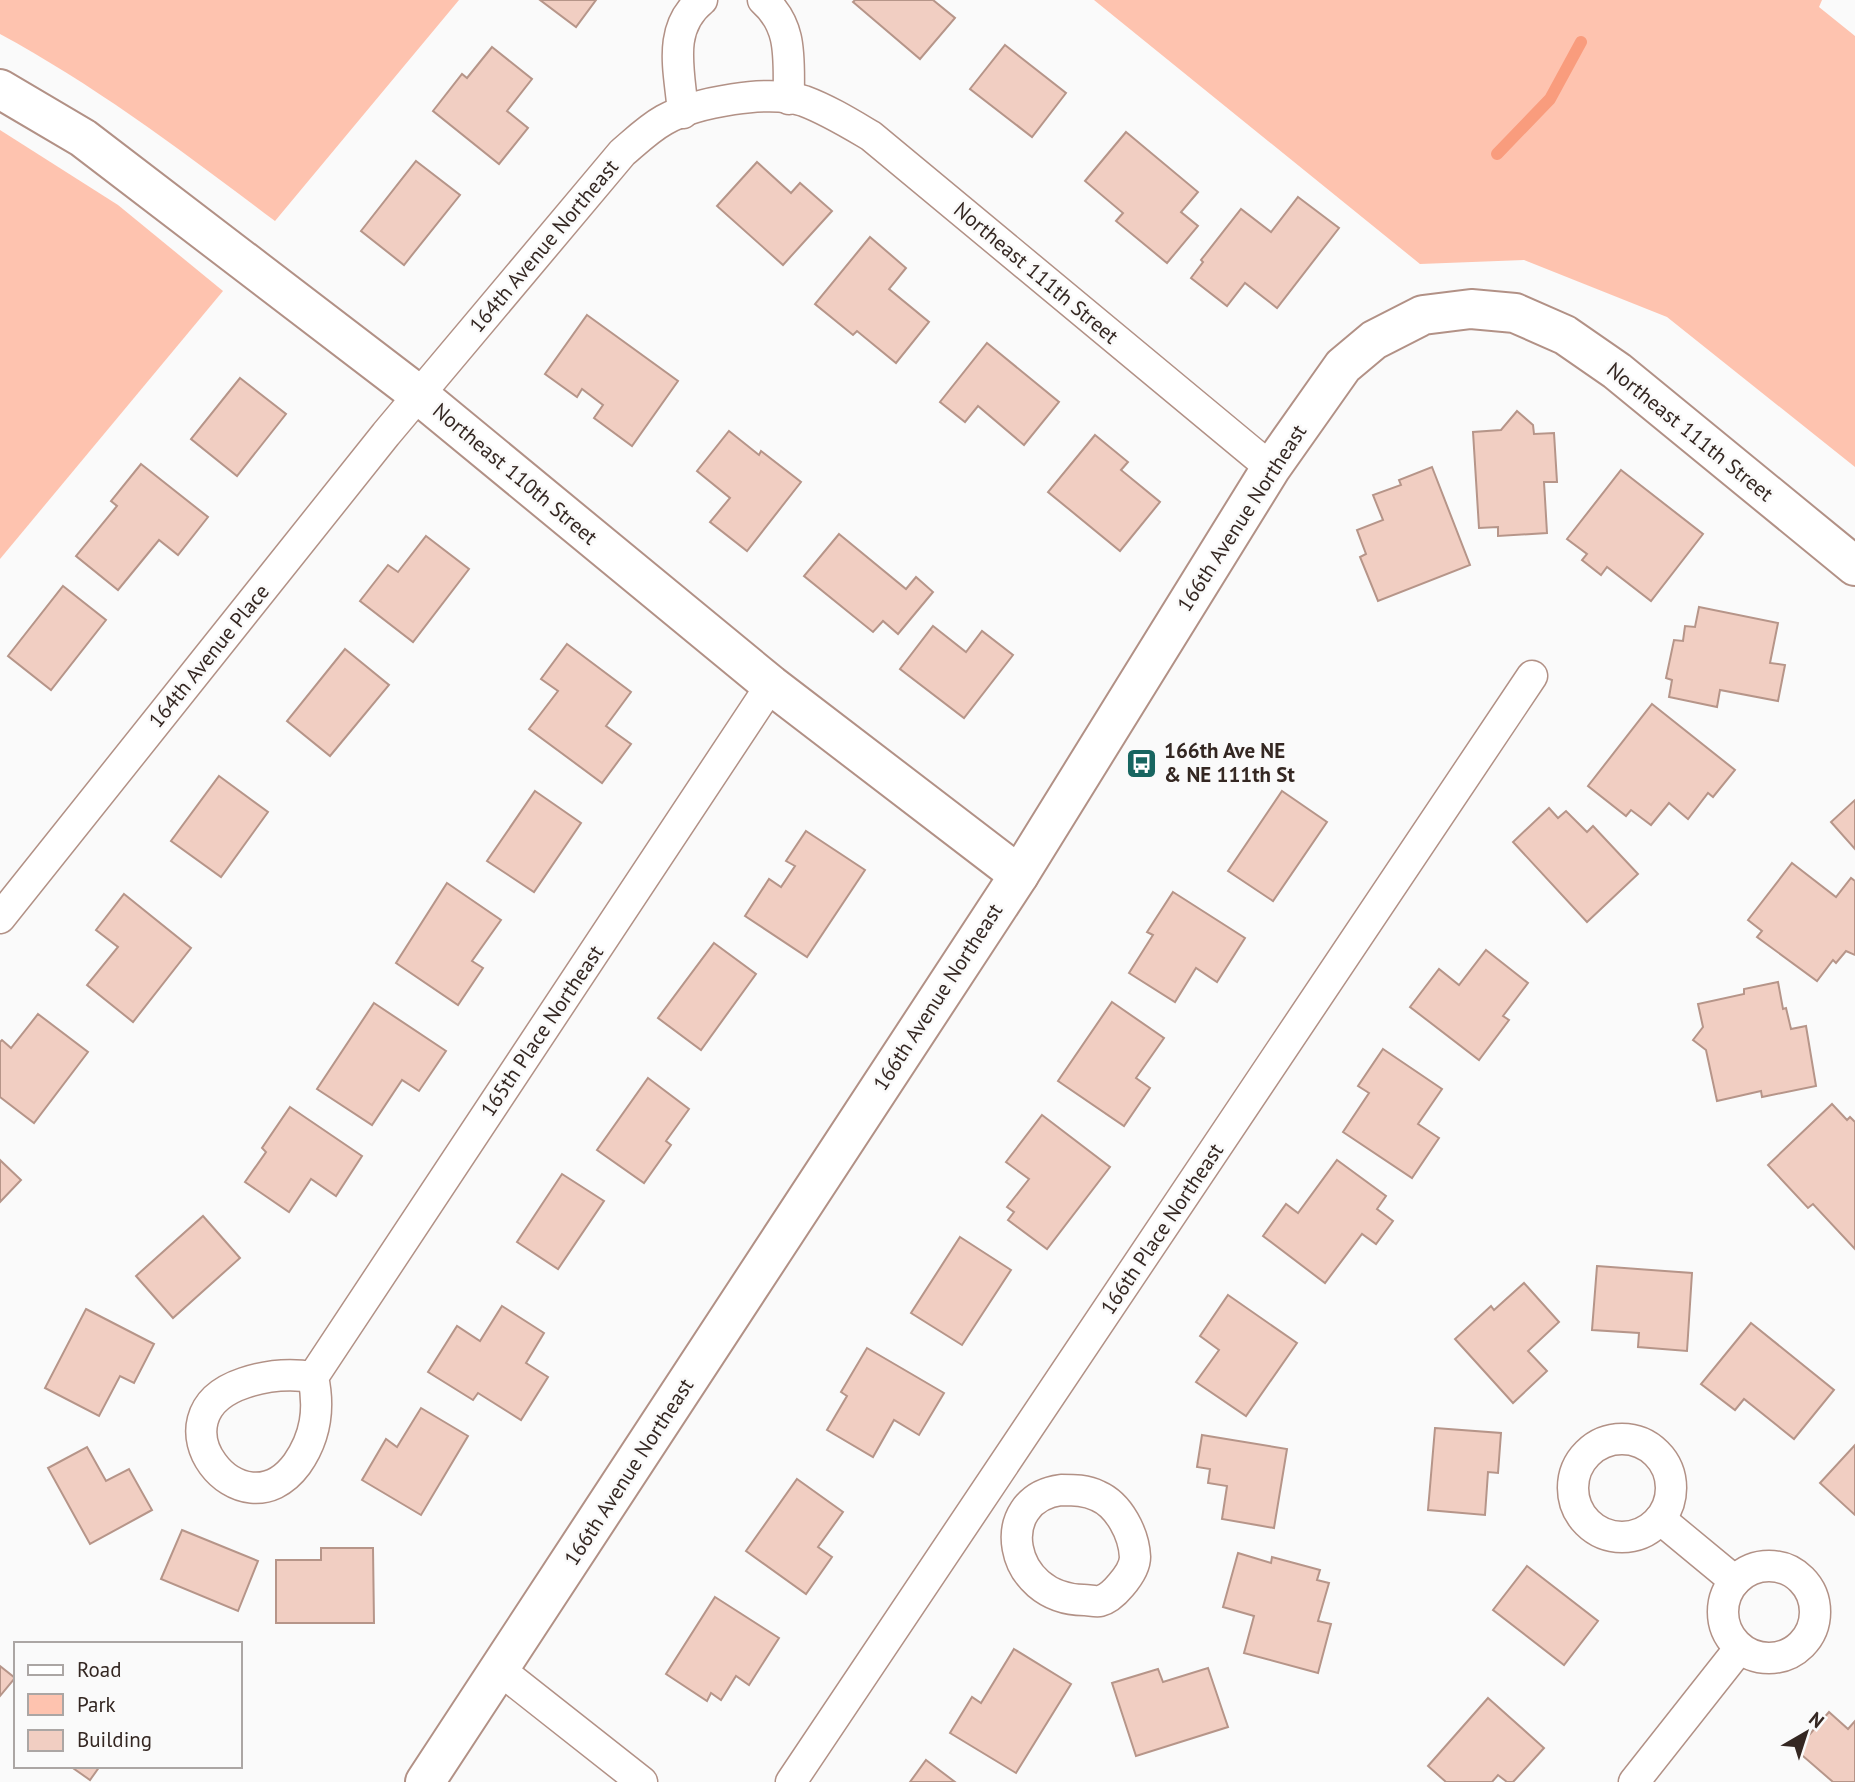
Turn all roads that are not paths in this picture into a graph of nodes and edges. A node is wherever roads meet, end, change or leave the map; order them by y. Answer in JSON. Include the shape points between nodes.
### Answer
{"nodes":[{"id":1,"x":702,"y":0,"type":"edge"},
{"id":2,"x":763,"y":0,"type":"edge"},
{"id":3,"x":0,"y":89,"type":"edge"},
{"id":4,"x":730,"y":99,"type":"joint"},
{"id":5,"x":789,"y":99,"type":"junction"},
{"id":6,"x":683,"y":113,"type":"junction"},
{"id":7,"x":1515,"y":313,"type":"joint"},
{"id":8,"x":419,"y":395,"type":"junction"},
{"id":9,"x":1271,"y":468,"type":"junction"},
{"id":10,"x":1855,"y":566,"type":"edge"},
{"id":11,"x":1532,"y":676,"type":"dead end"},
{"id":12,"x":771,"y":685,"type":"junction"},
{"id":13,"x":1019,"y":875,"type":"junction"},
{"id":14,"x":0,"y":918,"type":"edge"},
{"id":15,"x":313,"y":1377,"type":"dead end"},
{"id":16,"x":991,"y":1485,"type":"junction"},
{"id":17,"x":1027,"y":1511,"type":"dead end"},
{"id":18,"x":1660,"y":1519,"type":"dead end"},
{"id":19,"x":1735,"y":1581,"type":"junction"},
{"id":20,"x":1740,"y":1649,"type":"junction"},
{"id":21,"x":500,"y":1670,"type":"junction"},
{"id":22,"x":425,"y":1782,"type":"edge"},
{"id":23,"x":642,"y":1782,"type":"edge"},
{"id":24,"x":791,"y":1782,"type":"edge"},
{"id":25,"x":1634,"y":1782,"type":"edge"}],
"edges":[{"from":1,"to":6,"type":"street","via":[[689,11],[677,38]]},
{"from":2,"to":5,"type":"street","via":[[782,23],[787,39]]},
{"from":3,"to":8,"type":"street","name":"Northeast 110th Street","via":[[83,138]]},
{"from":4,"to":5,"type":"street","name":"Northeast 111th Street"},
{"from":4,"to":6,"type":"street","name":"164th Avenue Northeast"},
{"from":5,"to":9,"type":"street","name":"Northeast 111th Street","via":[[840,117],[871,136]]},
{"from":6,"to":8,"type":"street","name":"164th Avenue Northeast","via":[[665,119],[622,153]]},
{"from":7,"to":9,"type":"street","name":"166th Avenue Northeast","via":[[1471,309],[1423,315],[1374,340],[1343,366]]},
{"from":7,"to":10,"type":"street","name":"Northeast 111th Street","via":[[1565,335],[1617,371]]},
{"from":8,"to":12,"type":"street","name":"Northeast 110th Street"},
{"from":8,"to":14,"type":"street","name":"164th Avenue Place"},
{"from":9,"to":13,"type":"street","name":"166th Avenue Northeast"},
{"from":11,"to":16,"type":"street","name":"166th Place Northeast"},
{"from":12,"to":13,"type":"street","name":"Northeast 110th Street"},
{"from":12,"to":15,"type":"street","name":"165th Place Northeast"},
{"from":13,"to":21,"type":"street","name":"166th Avenue Northeast"},
{"from":16,"to":17,"type":"street"},
{"from":16,"to":24,"type":"street","name":"166th Place Northeast"},
{"from":18,"to":19,"type":"street"},
{"from":19,"to":20,"type":"street","via":[[1723,1605],[1723,1621]]},
{"from":19,"to":20,"type":"street","via":[[1753,1569],[1785,1569],[1810,1589],[1815,1604],[1815,1621],[1800,1648],[1770,1659]]},
{"from":20,"to":25,"type":"street"},
{"from":21,"to":22,"type":"street","name":"166th Avenue Northeast"},
{"from":21,"to":23,"type":"street"}]}
